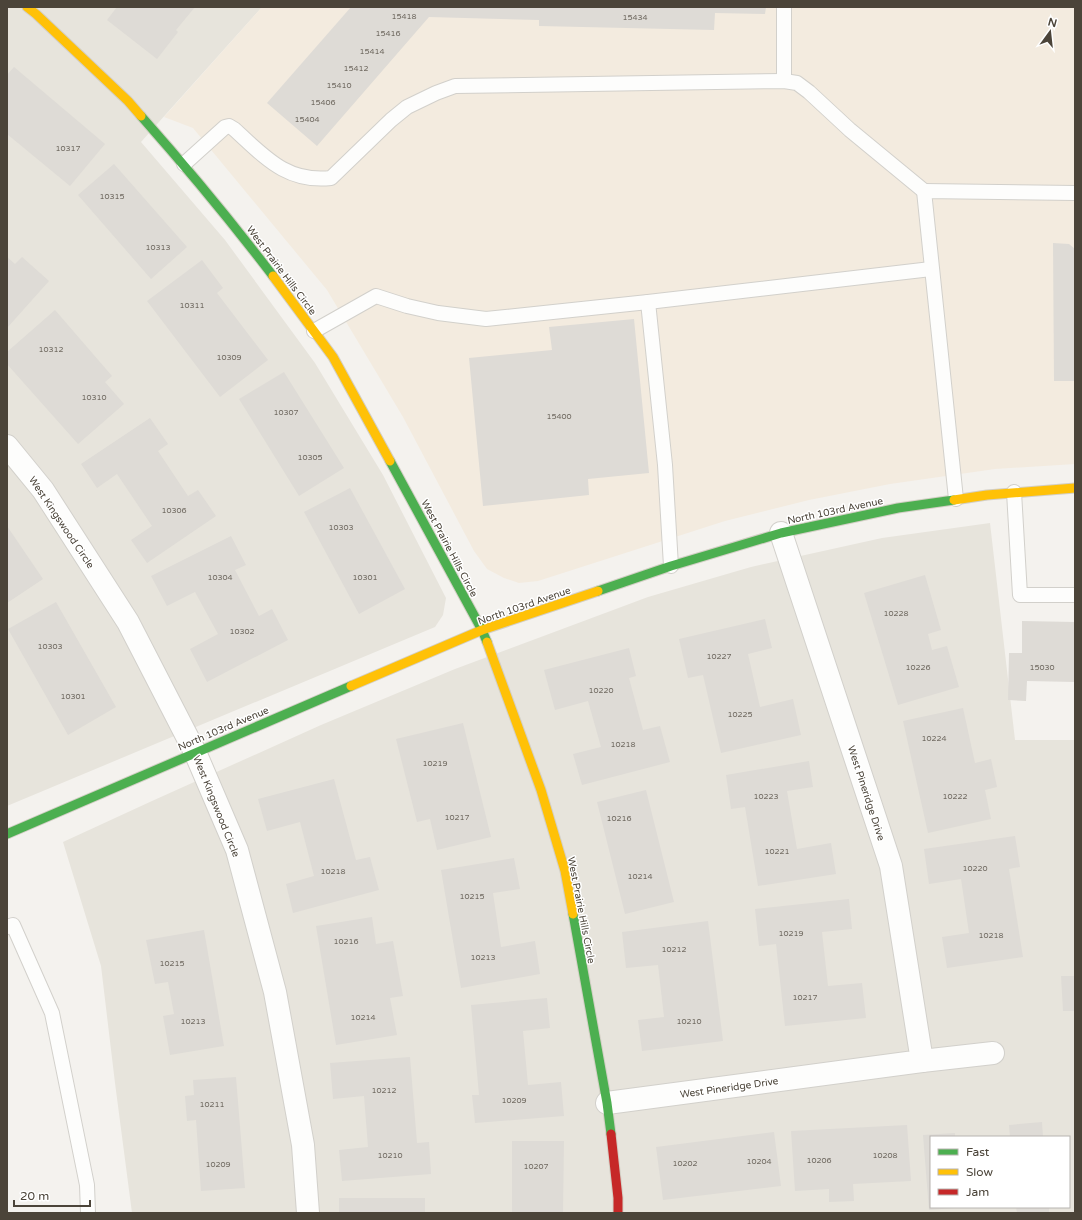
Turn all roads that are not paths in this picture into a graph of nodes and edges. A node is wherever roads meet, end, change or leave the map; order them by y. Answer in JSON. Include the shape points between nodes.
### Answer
{"nodes":[{"id":1,"x":784,"y":7,"type":"edge"},
{"id":2,"x":35,"y":9,"type":"edge"},
{"id":3,"x":784,"y":81,"type":"junction"},
{"id":4,"x":184,"y":164,"type":"junction"},
{"id":5,"x":924,"y":191,"type":"junction"},
{"id":6,"x":1075,"y":193,"type":"edge"},
{"id":7,"x":932,"y":269,"type":"junction"},
{"id":8,"x":648,"y":302,"type":"junction"},
{"id":9,"x":314,"y":331,"type":"junction"},
{"id":10,"x":7,"y":446,"type":"edge"},
{"id":11,"x":1075,"y":488,"type":"edge"},
{"id":12,"x":1014,"y":492,"type":"junction"},
{"id":13,"x":956,"y":499,"type":"junction"},
{"id":14,"x":781,"y":533,"type":"junction"},
{"id":15,"x":672,"y":566,"type":"junction"},
{"id":16,"x":1075,"y":595,"type":"edge"},
{"id":17,"x":482,"y":630,"type":"junction"},
{"id":18,"x":195,"y":752,"type":"junction"},
{"id":19,"x":7,"y":834,"type":"edge"},
{"id":20,"x":7,"y":927,"type":"edge"},
{"id":21,"x":993,"y":1053,"type":"dead end"},
{"id":22,"x":922,"y":1061,"type":"junction"},
{"id":23,"x":608,"y":1103,"type":"junction"},
{"id":24,"x":88,"y":1213,"type":"edge"},
{"id":25,"x":308,"y":1213,"type":"edge"},
{"id":26,"x":618,"y":1213,"type":"edge"}],
"edges":[{"from":1,"to":3,"type":"lane"},
{"from":2,"to":4,"type":"street","name":"West Prairie Hills Circle","via":[[128,101]]},
{"from":3,"to":4,"type":"lane","via":[[455,86],[406,107],[330,178],[317,180],[301,177],[278,167],[228,126]]},
{"from":3,"to":5,"type":"lane","via":[[797,83],[809,92],[850,130]]},
{"from":4,"to":9,"type":"street","name":"West Prairie Hills Circle","via":[[238,230]]},
{"from":5,"to":6,"type":"lane"},
{"from":5,"to":7,"type":"lane"},
{"from":7,"to":8,"type":"lane"},
{"from":7,"to":13,"type":"lane"},
{"from":8,"to":9,"type":"lane","via":[[486,319],[438,313],[376,296]]},
{"from":8,"to":15,"type":"lane","via":[[665,465]]},
{"from":9,"to":17,"type":"street","name":"West Prairie Hills Circle","via":[[334,356]]},
{"from":10,"to":18,"type":"street","name":"West Kingswood Circle","via":[[43,490],[128,622]]},
{"from":11,"to":12,"type":"street","name":"North 103rd Avenue"},
{"from":12,"to":13,"type":"street","name":"North 103rd Avenue"},
{"from":12,"to":16,"type":"lane","via":[[1020,595]]},
{"from":13,"to":14,"type":"street","name":"North 103rd Avenue","via":[[898,508]]},
{"from":14,"to":15,"type":"street","name":"North 103rd Avenue"},
{"from":14,"to":22,"type":"street","name":"West Pineridge Drive","via":[[891,866]]},
{"from":15,"to":17,"type":"street","name":"North 103rd Avenue"},
{"from":17,"to":18,"type":"street","name":"North 103rd Avenue"},
{"from":17,"to":23,"type":"street","name":"West Prairie Hills Circle","via":[[541,790],[565,871]]},
{"from":18,"to":19,"type":"street","name":"North 103rd Avenue"},
{"from":18,"to":25,"type":"street","name":"West Kingswood Circle","via":[[237,850],[275,992],[303,1145]]},
{"from":20,"to":24,"type":"lane","via":[[13,925],[52,1012],[87,1185]]},
{"from":21,"to":22,"type":"street","name":"West Pineridge Drive"},
{"from":22,"to":23,"type":"street","name":"West Pineridge Drive"},
{"from":23,"to":26,"type":"street","name":"West Prairie Hills Circle"}]}
